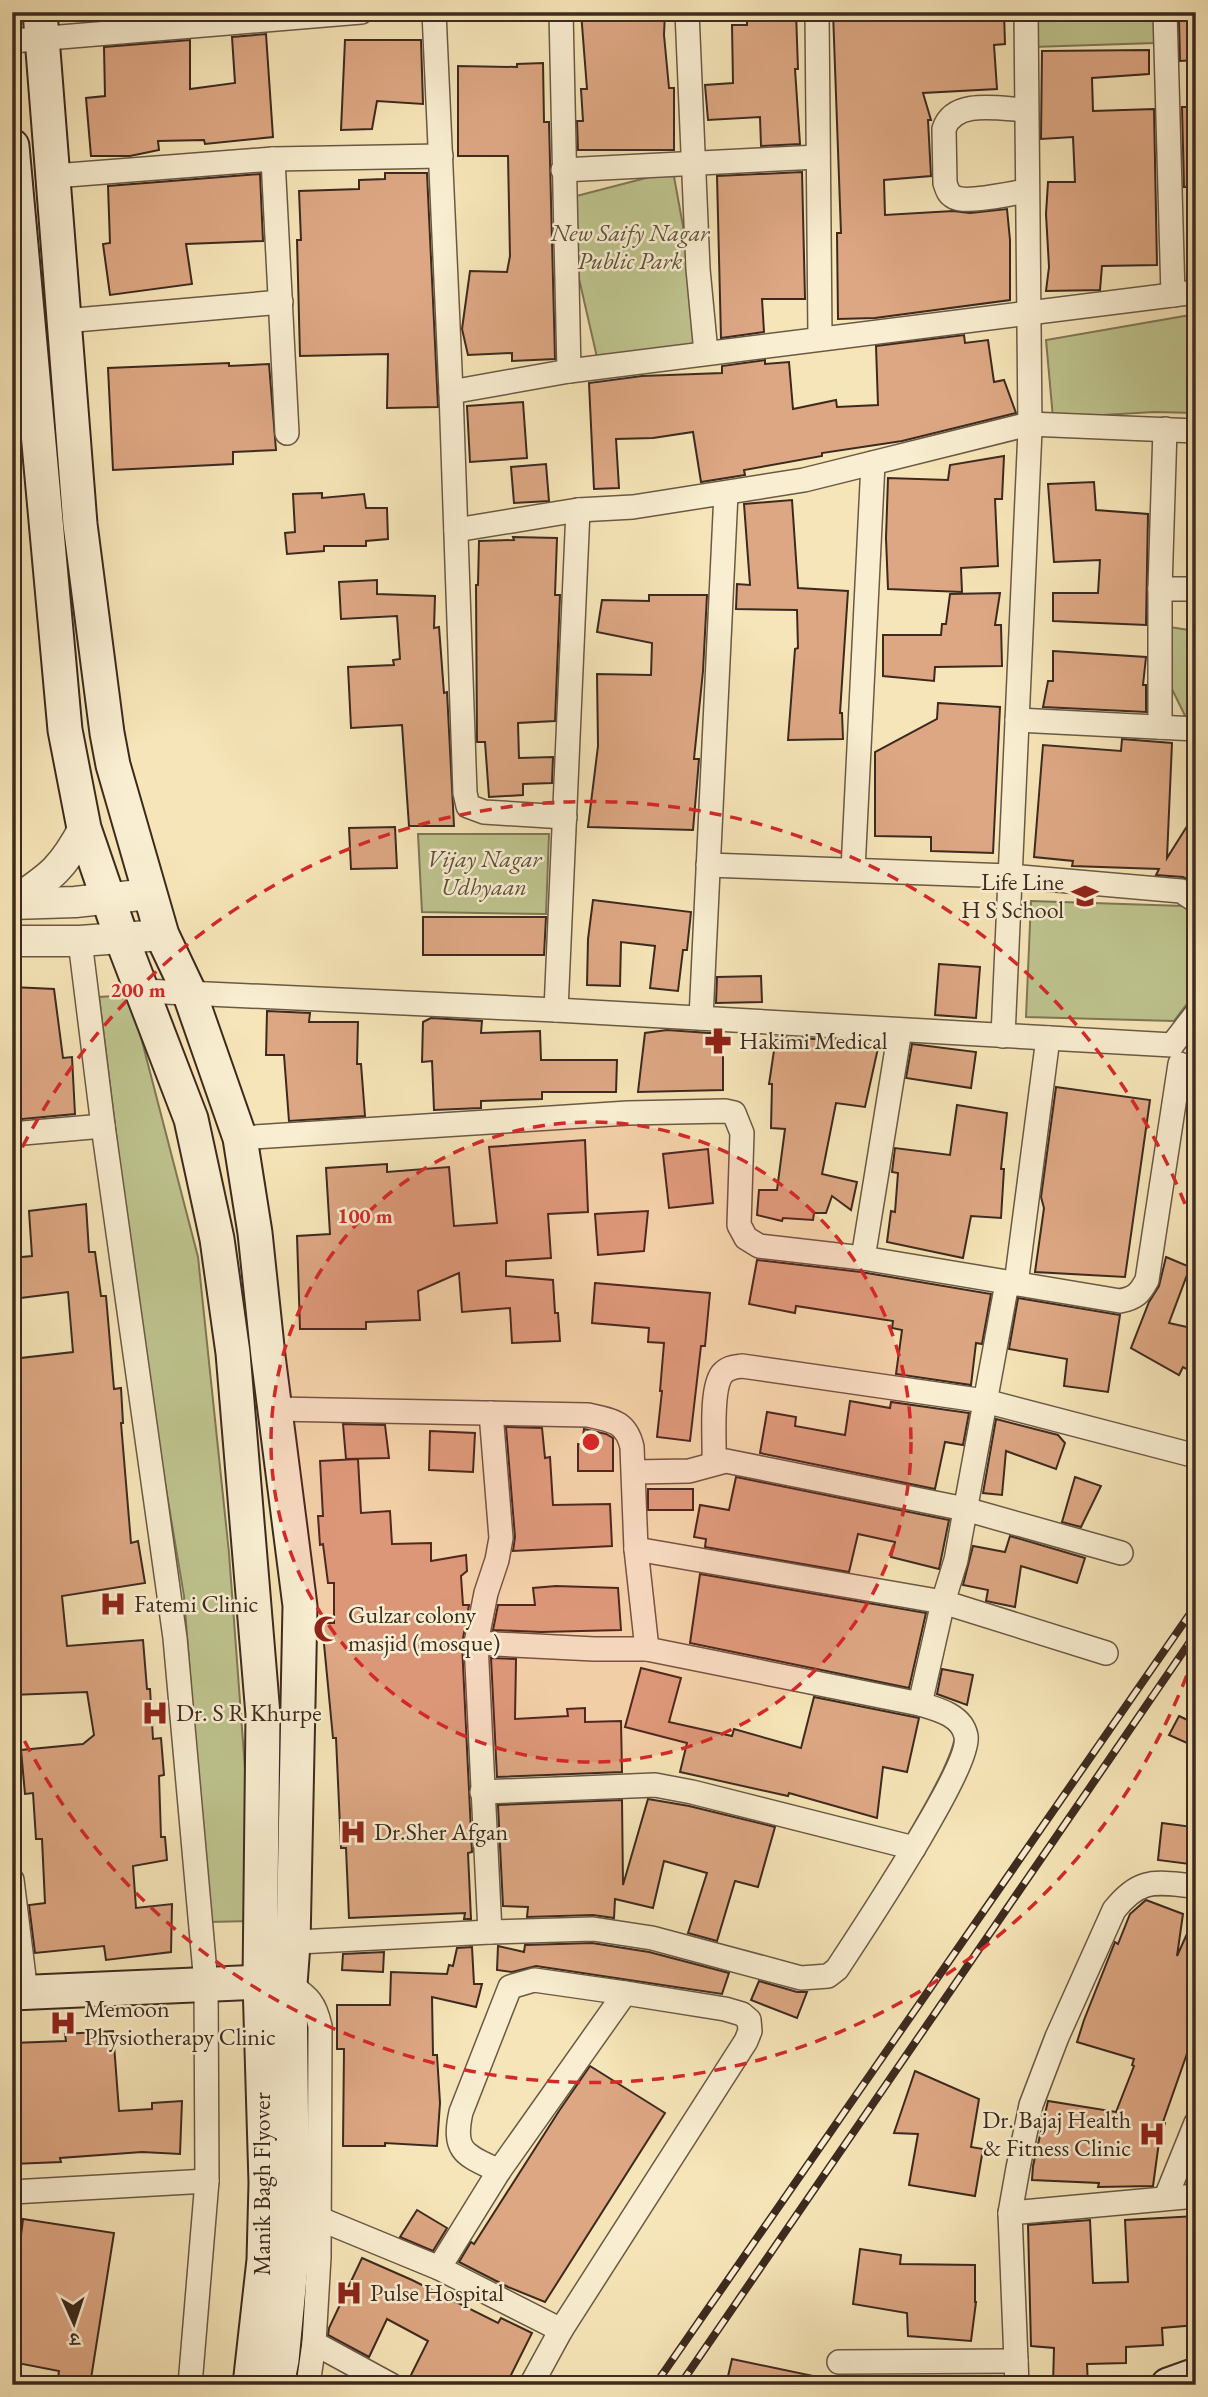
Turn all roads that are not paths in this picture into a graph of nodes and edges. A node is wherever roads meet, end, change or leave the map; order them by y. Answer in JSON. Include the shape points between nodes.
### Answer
{"nodes":[{"id":1,"x":361,"y":12,"type":"edge"},
{"id":2,"x":434,"y":12,"type":"edge"},
{"id":3,"x":561,"y":12,"type":"edge"},
{"id":4,"x":687,"y":12,"type":"edge"},
{"id":5,"x":817,"y":12,"type":"edge"},
{"id":6,"x":1026,"y":12,"type":"edge"},
{"id":7,"x":1165,"y":12,"type":"edge"},
{"id":8,"x":32,"y":31,"type":"edge"},
{"id":9,"x":1026,"y":110,"type":"junction"},
{"id":10,"x":12,"y":146,"type":"edge"},
{"id":11,"x":441,"y":156,"type":"junction"},
{"id":12,"x":818,"y":157,"type":"junction"},
{"id":13,"x":273,"y":159,"type":"junction"},
{"id":14,"x":694,"y":163,"type":"junction"},
{"id":15,"x":563,"y":170,"type":"junction"},
{"id":16,"x":54,"y":176,"type":"junction"},
{"id":17,"x":1027,"y":191,"type":"junction"},
{"id":18,"x":1184,"y":293,"type":"edge"},
{"id":19,"x":281,"y":302,"type":"junction"},
{"id":20,"x":1028,"y":312,"type":"junction"},
{"id":21,"x":64,"y":321,"type":"junction"},
{"id":22,"x":820,"y":338,"type":"junction"},
{"id":23,"x":706,"y":353,"type":"junction"},
{"id":24,"x":569,"y":371,"type":"junction"},
{"id":25,"x":451,"y":392,"type":"junction"},
{"id":26,"x":1029,"y":424,"type":"junction"},
{"id":27,"x":1164,"y":429,"type":"junction"},
{"id":28,"x":1196,"y":431,"type":"edge"},
{"id":29,"x":287,"y":433,"type":"dead end"},
{"id":30,"x":873,"y":463,"type":"junction"},
{"id":31,"x":726,"y":493,"type":"junction"},
{"id":32,"x":578,"y":510,"type":"junction"},
{"id":33,"x":456,"y":530,"type":"junction"},
{"id":34,"x":1160,"y":589,"type":"junction"},
{"id":35,"x":1196,"y":589,"type":"edge"},
{"id":36,"x":1017,"y":720,"type":"junction"},
{"id":37,"x":1160,"y":727,"type":"junction"},
{"id":38,"x":1196,"y":729,"type":"edge"},
{"id":39,"x":565,"y":817,"type":"junction"},
{"id":40,"x":84,"y":828,"type":"junction"},
{"id":41,"x":709,"y":865,"type":"junction"},
{"id":42,"x":853,"y":870,"type":"junction"},
{"id":43,"x":1010,"y":876,"type":"junction"},
{"id":44,"x":150,"y":894,"type":"junction"},
{"id":45,"x":108,"y":899,"type":"junction"},
{"id":46,"x":1196,"y":901,"type":"edge"},
{"id":47,"x":12,"y":904,"type":"edge"},
{"id":48,"x":162,"y":935,"type":"junction"},
{"id":49,"x":122,"y":939,"type":"junction"},
{"id":50,"x":12,"y":941,"type":"edge"},
{"id":51,"x":80,"y":941,"type":"junction"},
{"id":52,"x":143,"y":991,"type":"junction"},
{"id":53,"x":189,"y":992,"type":"junction"},
{"id":54,"x":556,"y":1010,"type":"junction"},
{"id":55,"x":1196,"y":1014,"type":"edge"},
{"id":56,"x":701,"y":1018,"type":"junction"},
{"id":57,"x":900,"y":1030,"type":"junction"},
{"id":58,"x":1003,"y":1036,"type":"junction"},
{"id":59,"x":1048,"y":1038,"type":"junction"},
{"id":60,"x":1176,"y":1054,"type":"junction"},
{"id":61,"x":1196,"y":1083,"type":"edge"},
{"id":62,"x":103,"y":1126,"type":"junction"},
{"id":63,"x":12,"y":1134,"type":"edge"},
{"id":64,"x":240,"y":1138,"type":"junction"},
{"id":65,"x":863,"y":1258,"type":"junction"},
{"id":66,"x":1012,"y":1284,"type":"junction"},
{"id":67,"x":985,"y":1401,"type":"junction"},
{"id":68,"x":275,"y":1409,"type":"junction"},
{"id":69,"x":491,"y":1413,"type":"junction"},
{"id":70,"x":1196,"y":1456,"type":"edge"},
{"id":71,"x":714,"y":1462,"type":"junction"},
{"id":72,"x":634,"y":1472,"type":"junction"},
{"id":73,"x":965,"y":1509,"type":"junction"},
{"id":74,"x":636,"y":1549,"type":"junction"},
{"id":75,"x":1121,"y":1553,"type":"dead end"},
{"id":76,"x":943,"y":1602,"type":"junction"},
{"id":77,"x":476,"y":1643,"type":"junction"},
{"id":78,"x":647,"y":1649,"type":"junction"},
{"id":79,"x":1106,"y":1653,"type":"dead end"},
{"id":80,"x":920,"y":1704,"type":"junction"},
{"id":81,"x":482,"y":1792,"type":"junction"},
{"id":82,"x":914,"y":1848,"type":"junction"},
{"id":83,"x":12,"y":1880,"type":"edge"},
{"id":84,"x":1196,"y":1886,"type":"edge"},
{"id":85,"x":490,"y":1932,"type":"junction"},
{"id":86,"x":260,"y":1943,"type":"junction"},
{"id":87,"x":293,"y":1944,"type":"junction"},
{"id":88,"x":275,"y":1983,"type":"junction"},
{"id":89,"x":206,"y":1984,"type":"junction"},
{"id":90,"x":19,"y":1993,"type":"edge"},
{"id":91,"x":625,"y":1993,"type":"junction"},
{"id":92,"x":277,"y":2064,"type":"junction"},
{"id":93,"x":1196,"y":2123,"type":"edge"},
{"id":94,"x":499,"y":2171,"type":"junction"},
{"id":95,"x":207,"y":2180,"type":"junction"},
{"id":96,"x":12,"y":2192,"type":"edge"},
{"id":97,"x":1196,"y":2196,"type":"edge"},
{"id":98,"x":1166,"y":2197,"type":"junction"},
{"id":99,"x":1010,"y":2213,"type":"junction"},
{"id":100,"x":320,"y":2219,"type":"junction"},
{"id":101,"x":439,"y":2268,"type":"junction"},
{"id":102,"x":561,"y":2330,"type":"junction"},
{"id":103,"x":314,"y":2343,"type":"junction"},
{"id":104,"x":1016,"y":2361,"type":"junction"},
{"id":105,"x":839,"y":2362,"type":"dead end"},
{"id":106,"x":1196,"y":2375,"type":"edge"},
{"id":107,"x":190,"y":2385,"type":"edge"},
{"id":108,"x":250,"y":2385,"type":"edge"},
{"id":109,"x":276,"y":2385,"type":"edge"},
{"id":110,"x":308,"y":2385,"type":"edge"},
{"id":111,"x":391,"y":2385,"type":"edge"},
{"id":112,"x":531,"y":2385,"type":"edge"},
{"id":113,"x":1017,"y":2385,"type":"edge"},
{"id":114,"x":1168,"y":2385,"type":"edge"}],
"edges":[{"from":1,"to":8,"type":"street"},
{"from":2,"to":11,"type":"street"},
{"from":3,"to":15,"type":"street"},
{"from":4,"to":14,"type":"street"},
{"from":5,"to":12,"type":"street"},
{"from":6,"to":9,"type":"street"},
{"from":7,"to":18,"type":"street"},
{"from":8,"to":16,"type":"main road"},
{"from":9,"to":17,"type":"street"},
{"from":9,"to":17,"type":"street","via":[[964,110],[947,121],[944,142],[945,183],[953,197]]},
{"from":10,"to":40,"type":"main road","via":[[65,730]]},
{"from":11,"to":13,"type":"street"},
{"from":11,"to":25,"type":"street"},
{"from":12,"to":14,"type":"street"},
{"from":12,"to":22,"type":"street"},
{"from":13,"to":16,"type":"street"},
{"from":13,"to":19,"type":"street"},
{"from":14,"to":15,"type":"street"},
{"from":14,"to":23,"type":"street"},
{"from":15,"to":24,"type":"street"},
{"from":16,"to":21,"type":"main road"},
{"from":17,"to":20,"type":"street"},
{"from":18,"to":20,"type":"street"},
{"from":19,"to":21,"type":"street"},
{"from":19,"to":29,"type":"street"},
{"from":20,"to":22,"type":"street"},
{"from":20,"to":26,"type":"street"},
{"from":21,"to":44,"type":"main road","via":[[80,524],[107,733]]},
{"from":22,"to":23,"type":"street"},
{"from":23,"to":24,"type":"street"},
{"from":24,"to":25,"type":"street"},
{"from":25,"to":33,"type":"street"},
{"from":26,"to":27,"type":"street"},
{"from":26,"to":30,"type":"street"},
{"from":26,"to":36,"type":"street"},
{"from":27,"to":28,"type":"street"},
{"from":27,"to":34,"type":"street"},
{"from":30,"to":31,"type":"street"},
{"from":30,"to":42,"type":"street"},
{"from":31,"to":32,"type":"street"},
{"from":31,"to":41,"type":"street"},
{"from":32,"to":33,"type":"street"},
{"from":32,"to":39,"type":"street"},
{"from":33,"to":39,"type":"street","via":[[468,806],[484,812]]},
{"from":34,"to":35,"type":"street"},
{"from":34,"to":37,"type":"street"},
{"from":36,"to":37,"type":"street"},
{"from":36,"to":43,"type":"street"},
{"from":37,"to":38,"type":"street"},
{"from":39,"to":54,"type":"street"},
{"from":40,"to":45,"type":"main road"},
{"from":40,"to":47,"type":"street","via":[[59,868]]},
{"from":41,"to":42,"type":"street"},
{"from":41,"to":56,"type":"street"},
{"from":42,"to":43,"type":"street"},
{"from":43,"to":46,"type":"street","via":[[1181,891]]},
{"from":43,"to":58,"type":"street"},
{"from":44,"to":45,"type":"street"},
{"from":44,"to":48,"type":"main road"},
{"from":45,"to":47,"type":"street"},
{"from":45,"to":49,"type":"main road"},
{"from":48,"to":49,"type":"street"},
{"from":48,"to":53,"type":"main road"},
{"from":49,"to":51,"type":"street"},
{"from":49,"to":52,"type":"main road"},
{"from":50,"to":51,"type":"street"},
{"from":51,"to":62,"type":"street"},
{"from":52,"to":53,"type":"street"},
{"from":52,"to":86,"type":"main road","via":[[191,1119],[217,1239],[233,1353],[263,1715]]},
{"from":53,"to":54,"type":"street"},
{"from":53,"to":64,"type":"main road"},
{"from":54,"to":56,"type":"street"},
{"from":55,"to":60,"type":"street"},
{"from":56,"to":57,"type":"street"},
{"from":57,"to":58,"type":"street"},
{"from":57,"to":65,"type":"street"},
{"from":58,"to":59,"type":"street"},
{"from":59,"to":60,"type":"street"},
{"from":59,"to":66,"type":"street"},
{"from":60,"to":61,"type":"street"},
{"from":60,"to":66,"type":"street","via":[[1147,1280],[1141,1292],[1120,1301]]},
{"from":62,"to":63,"type":"street"},
{"from":62,"to":89,"type":"street","via":[[175,1638]]},
{"from":64,"to":65,"type":"street","via":[[725,1111],[734,1113],[742,1133],[737,1214],[746,1238],[759,1246]]},
{"from":64,"to":68,"type":"main road"},
{"from":65,"to":66,"type":"street"},
{"from":66,"to":67,"type":"street"},
{"from":67,"to":70,"type":"street"},
{"from":67,"to":71,"type":"street","via":[[733,1367],[723,1372],[718,1382]]},
{"from":67,"to":73,"type":"street"},
{"from":68,"to":69,"type":"street"},
{"from":68,"to":87,"type":"main road","via":[[300,1606]]},
{"from":69,"to":72,"type":"street","via":[[587,1415],[620,1424],[629,1435]]},
{"from":69,"to":77,"type":"street","via":[[501,1538]]},
{"from":71,"to":72,"type":"street","via":[[689,1471]]},
{"from":71,"to":73,"type":"street"},
{"from":72,"to":74,"type":"street"},
{"from":73,"to":75,"type":"street"},
{"from":73,"to":76,"type":"street"},
{"from":74,"to":76,"type":"street"},
{"from":74,"to":78,"type":"street"},
{"from":76,"to":79,"type":"street"},
{"from":76,"to":80,"type":"street"},
{"from":77,"to":78,"type":"street"},
{"from":77,"to":81,"type":"street"},
{"from":78,"to":80,"type":"street"},
{"from":80,"to":82,"type":"street","via":[[947,1712],[966,1736],[964,1756]]},
{"from":81,"to":82,"type":"street","via":[[655,1785]]},
{"from":81,"to":85,"type":"street"},
{"from":82,"to":85,"type":"street","via":[[837,1969],[815,1979],[625,1932]]},
{"from":83,"to":90,"type":"street"},
{"from":84,"to":99,"type":"street","via":[[1141,1885],[1127,1893],[1114,1910],[1031,2105]]},
{"from":85,"to":87,"type":"street"},
{"from":86,"to":87,"type":"street"},
{"from":86,"to":88,"type":"main road"},
{"from":87,"to":88,"type":"main road"},
{"from":88,"to":89,"type":"main road"},
{"from":88,"to":92,"type":"main road","name":"Manik Bagh Flyover"},
{"from":88,"to":100,"type":"street","via":[[310,1998],[320,2026]]},
{"from":89,"to":90,"type":"main road"},
{"from":89,"to":95,"type":"street"},
{"from":91,"to":94,"type":"street"},
{"from":91,"to":94,"type":"street","via":[[534,1980],[510,1987],[460,2112],[457,2134],[467,2156]]},
{"from":91,"to":102,"type":"street","via":[[742,2014],[749,2020],[750,2031]]},
{"from":92,"to":108,"type":"main road","name":"Manik Bagh Flyover"},
{"from":92,"to":109,"type":"main road","name":"Manik Bagh Flyover","via":[[293,2246]]},
{"from":93,"to":98,"type":"street"},
{"from":94,"to":101,"type":"street"},
{"from":95,"to":96,"type":"street"},
{"from":95,"to":107,"type":"street"},
{"from":97,"to":98,"type":"street"},
{"from":98,"to":99,"type":"street"},
{"from":99,"to":104,"type":"street"},
{"from":100,"to":101,"type":"street"},
{"from":100,"to":103,"type":"street"},
{"from":101,"to":102,"type":"street"},
{"from":102,"to":112,"type":"street"},
{"from":103,"to":110,"type":"street"},
{"from":103,"to":111,"type":"street"},
{"from":104,"to":105,"type":"street"},
{"from":104,"to":113,"type":"street"},
{"from":106,"to":114,"type":"main road"}]}
